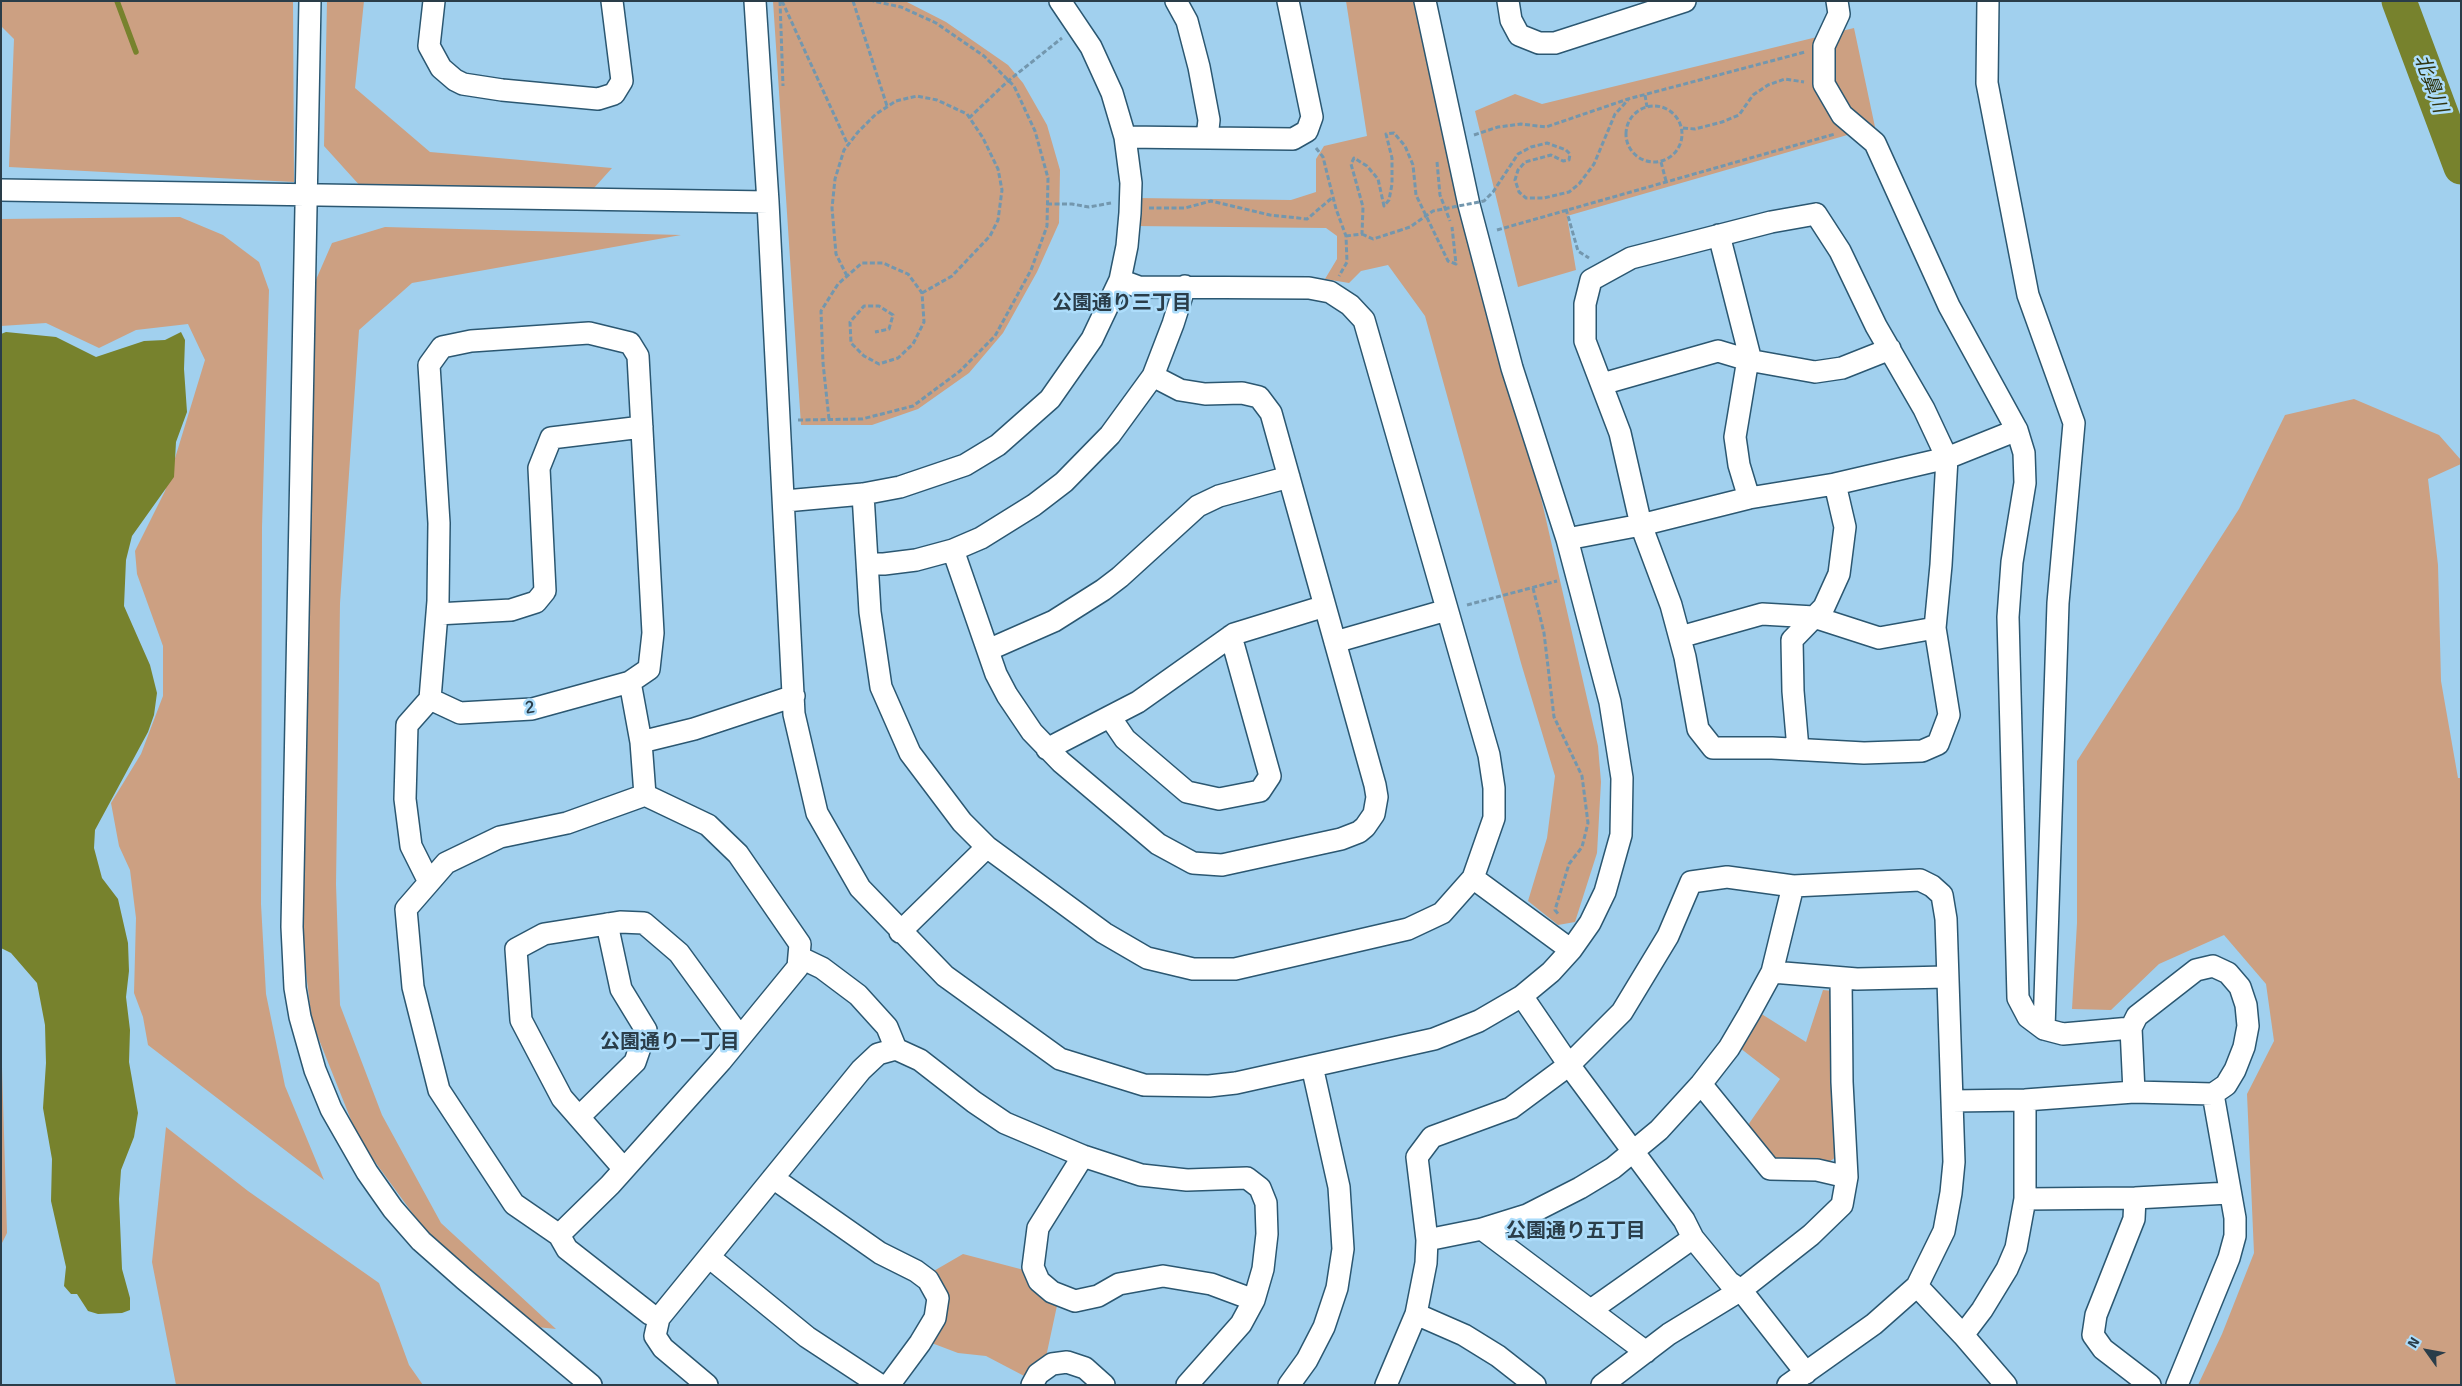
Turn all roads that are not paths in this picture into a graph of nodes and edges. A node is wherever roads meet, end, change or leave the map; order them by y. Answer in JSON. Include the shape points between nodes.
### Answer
{"nodes":[{"id":1,"x":310,"y":1,"type":"edge"},
{"id":2,"x":434,"y":1,"type":"edge"},
{"id":3,"x":612,"y":1,"type":"edge"},
{"id":4,"x":755,"y":1,"type":"edge"},
{"id":5,"x":1060,"y":1,"type":"edge"},
{"id":6,"x":1176,"y":1,"type":"edge"},
{"id":7,"x":1288,"y":1,"type":"edge"},
{"id":8,"x":1425,"y":1,"type":"edge"},
{"id":9,"x":1508,"y":1,"type":"edge"},
{"id":10,"x":1685,"y":1,"type":"edge"},
{"id":11,"x":1837,"y":1,"type":"edge"},
{"id":12,"x":1988,"y":1,"type":"edge"},
{"id":13,"x":1125,"y":137,"type":"junction"},
{"id":14,"x":1207,"y":138,"type":"junction"},
{"id":15,"x":1,"y":190,"type":"edge"},
{"id":16,"x":306,"y":196,"type":"junction"},
{"id":17,"x":768,"y":202,"type":"junction"},
{"id":18,"x":1719,"y":235,"type":"junction"},
{"id":19,"x":1120,"y":280,"type":"junction"},
{"id":20,"x":1184,"y":286,"type":"junction"},
{"id":21,"x":1890,"y":349,"type":"junction"},
{"id":22,"x":1748,"y":360,"type":"junction"},
{"id":23,"x":1153,"y":376,"type":"junction"},
{"id":24,"x":1602,"y":384,"type":"junction"},
{"id":25,"x":642,"y":427,"type":"junction"},
{"id":26,"x":2017,"y":430,"type":"junction"},
{"id":27,"x":1947,"y":458,"type":"junction"},
{"id":28,"x":1289,"y":477,"type":"junction"},
{"id":29,"x":1835,"y":484,"type":"junction"},
{"id":30,"x":863,"y":494,"type":"junction"},
{"id":31,"x":1749,"y":498,"type":"junction"},
{"id":32,"x":784,"y":501,"type":"junction"},
{"id":33,"x":1641,"y":525,"type":"junction"},
{"id":34,"x":1567,"y":539,"type":"junction"},
{"id":35,"x":953,"y":550,"type":"junction"},
{"id":36,"x":868,"y":564,"type":"junction"},
{"id":37,"x":1325,"y":606,"type":"junction"},
{"id":38,"x":1447,"y":610,"type":"junction"},
{"id":39,"x":437,"y":614,"type":"junction"},
{"id":40,"x":1814,"y":617,"type":"junction"},
{"id":41,"x":1935,"y":628,"type":"junction"},
{"id":42,"x":1231,"y":636,"type":"junction"},
{"id":43,"x":1680,"y":637,"type":"junction"},
{"id":44,"x":1335,"y":642,"type":"junction"},
{"id":45,"x":988,"y":650,"type":"junction"},
{"id":46,"x":630,"y":682,"type":"junction"},
{"id":47,"x":794,"y":696,"type":"junction"},
{"id":48,"x":430,"y":699,"type":"junction"},
{"id":49,"x":1110,"y":717,"type":"junction"},
{"id":50,"x":641,"y":742,"type":"junction"},
{"id":51,"x":1047,"y":749,"type":"junction"},
{"id":52,"x":1798,"y":750,"type":"junction"},
{"id":53,"x":645,"y":795,"type":"junction"},
{"id":54,"x":987,"y":847,"type":"junction"},
{"id":55,"x":1473,"y":878,"type":"junction"},
{"id":56,"x":429,"y":882,"type":"junction"},
{"id":57,"x":1793,"y":886,"type":"junction"},
{"id":58,"x":607,"y":924,"type":"junction"},
{"id":59,"x":900,"y":932,"type":"junction"},
{"id":60,"x":1571,"y":950,"type":"junction"},
{"id":61,"x":799,"y":957,"type":"junction"},
{"id":62,"x":1772,"y":972,"type":"junction"},
{"id":63,"x":1946,"y":977,"type":"junction"},
{"id":64,"x":1841,"y":978,"type":"junction"},
{"id":65,"x":1522,"y":996,"type":"junction"},
{"id":66,"x":2131,"y":1028,"type":"junction"},
{"id":67,"x":2044,"y":1030,"type":"junction"},
{"id":68,"x":740,"y":1037,"type":"junction"},
{"id":69,"x":896,"y":1049,"type":"junction"},
{"id":70,"x":1569,"y":1065,"type":"junction"},
{"id":71,"x":1312,"y":1066,"type":"junction"},
{"id":72,"x":1701,"y":1084,"type":"junction"},
{"id":73,"x":2134,"y":1092,"type":"junction"},
{"id":74,"x":2213,"y":1094,"type":"junction"},
{"id":75,"x":1952,"y":1100,"type":"junction"},
{"id":76,"x":2025,"y":1100,"type":"junction"},
{"id":77,"x":579,"y":1117,"type":"junction"},
{"id":78,"x":1635,"y":1152,"type":"junction"},
{"id":79,"x":1083,"y":1156,"type":"junction"},
{"id":80,"x":624,"y":1169,"type":"junction"},
{"id":81,"x":1847,"y":1177,"type":"junction"},
{"id":82,"x":773,"y":1178,"type":"junction"},
{"id":83,"x":2229,"y":1193,"type":"junction"},
{"id":84,"x":2135,"y":1198,"type":"junction"},
{"id":85,"x":2025,"y":1199,"type":"junction"},
{"id":86,"x":1482,"y":1229,"type":"junction"},
{"id":87,"x":560,"y":1235,"type":"junction"},
{"id":88,"x":1693,"y":1238,"type":"junction"},
{"id":89,"x":1427,"y":1240,"type":"junction"},
{"id":90,"x":709,"y":1257,"type":"junction"},
{"id":91,"x":1917,"y":1286,"type":"junction"},
{"id":92,"x":1740,"y":1290,"type":"junction"},
{"id":93,"x":1254,"y":1300,"type":"junction"},
{"id":94,"x":1591,"y":1310,"type":"junction"},
{"id":95,"x":1416,"y":1314,"type":"junction"},
{"id":96,"x":658,"y":1318,"type":"junction"},
{"id":97,"x":1963,"y":1335,"type":"junction"},
{"id":98,"x":1646,"y":1352,"type":"junction"},
{"id":99,"x":1806,"y":1373,"type":"junction"},
{"id":100,"x":591,"y":1385,"type":"edge"},
{"id":101,"x":707,"y":1385,"type":"edge"},
{"id":102,"x":880,"y":1385,"type":"edge"},
{"id":103,"x":889,"y":1385,"type":"edge"},
{"id":104,"x":1032,"y":1385,"type":"edge"},
{"id":105,"x":1104,"y":1385,"type":"edge"},
{"id":106,"x":1187,"y":1385,"type":"edge"},
{"id":107,"x":1289,"y":1385,"type":"edge"},
{"id":108,"x":1386,"y":1385,"type":"edge"},
{"id":109,"x":1535,"y":1385,"type":"edge"},
{"id":110,"x":1602,"y":1385,"type":"edge"},
{"id":111,"x":1788,"y":1385,"type":"edge"},
{"id":112,"x":2006,"y":1385,"type":"edge"},
{"id":113,"x":2150,"y":1385,"type":"edge"},
{"id":114,"x":2177,"y":1385,"type":"edge"}],
"edges":[{"from":1,"to":16,"type":"street"},
{"from":2,"to":3,"type":"street","via":[[429,46],[442,68],[455,80],[502,90],[598,99],[614,94],[622,81]]},
{"from":4,"to":17,"type":"street"},
{"from":5,"to":13,"type":"street","via":[[1091,47],[1112,92]]},
{"from":6,"to":14,"type":"street","via":[[1187,21],[1199,67],[1209,120]]},
{"from":7,"to":14,"type":"street","via":[[1312,117],[1307,131],[1293,140]]},
{"from":8,"to":34,"type":"street","via":[[1474,224],[1512,368]]},
{"from":9,"to":10,"type":"street","via":[[1511,20],[1520,35],[1539,43],[1555,43]]},
{"from":11,"to":26,"type":"street","via":[[1839,14],[1824,46],[1826,87],[1842,115],[1875,143],[1949,306]]},
{"from":12,"to":67,"type":"street","via":[[1987,83],[2028,295],[2074,423],[2058,603]]},
{"from":13,"to":14,"type":"street"},
{"from":13,"to":19,"type":"street","via":[[1130,204],[1127,246]]},
{"from":15,"to":16,"type":"street"},
{"from":16,"to":17,"type":"street"},
{"from":16,"to":100,"type":"street","via":[[292,927],[300,1018],[315,1070],[331,1109],[362,1165],[393,1209],[421,1241]]},
{"from":17,"to":32,"type":"street"},
{"from":18,"to":21,"type":"street","via":[[1816,214],[1840,251]]},
{"from":18,"to":22,"type":"street","via":[[1749,353]]},
{"from":18,"to":24,"type":"street","via":[[1631,258],[1592,280],[1585,304],[1585,340]]},
{"from":19,"to":20,"type":"street","via":[[1140,287]]},
{"from":19,"to":30,"type":"street","via":[[1076,365],[1050,399],[1020,427],[965,465],[900,487]]},
{"from":20,"to":23,"type":"street"},
{"from":20,"to":38,"type":"street","via":[[1310,288],[1330,292],[1350,305],[1364,320]]},
{"from":21,"to":22,"type":"street","via":[[1842,368],[1816,372]]},
{"from":21,"to":27,"type":"street"},
{"from":22,"to":24,"type":"street","via":[[1718,351]]},
{"from":22,"to":31,"type":"street","via":[[1735,437]]},
{"from":23,"to":28,"type":"street","via":[[1180,390],[1260,397],[1271,414]]},
{"from":23,"to":35,"type":"street","via":[[1110,435],[1064,482],[1005,524]]},
{"from":24,"to":33,"type":"street","via":[[1620,433]]},
{"from":25,"to":39,"type":"street","via":[[551,438],[539,468],[545,591],[536,602],[512,610]]},
{"from":25,"to":39,"type":"street","via":[[638,356],[630,343],[589,333],[471,341],[442,347],[429,365],[439,524]]},
{"from":25,"to":46,"type":"street","via":[[653,633],[649,669]]},
{"from":26,"to":27,"type":"street"},
{"from":26,"to":67,"type":"street","via":[[2024,453],[2025,483],[2012,562],[2008,617],[2018,998],[2028,1017]]},
{"from":27,"to":29,"type":"street"},
{"from":27,"to":41,"type":"street","via":[[1942,565]]},
{"from":28,"to":37,"type":"street"},
{"from":28,"to":45,"type":"street","via":[[1219,496],[1198,506],[1102,590],[1054,621]]},
{"from":29,"to":31,"type":"street"},
{"from":29,"to":40,"type":"street","via":[[1845,527],[1839,574],[1824,607]]},
{"from":30,"to":32,"type":"street"},
{"from":30,"to":36,"type":"street"},
{"from":31,"to":33,"type":"street"},
{"from":32,"to":47,"type":"street"},
{"from":33,"to":34,"type":"street"},
{"from":33,"to":43,"type":"street"},
{"from":34,"to":60,"type":"street","via":[[1610,702],[1622,778],[1621,835],[1605,892],[1590,923]]},
{"from":35,"to":36,"type":"street","via":[[916,560]]},
{"from":35,"to":45,"type":"street"},
{"from":36,"to":54,"type":"street","via":[[872,639],[881,687],[910,753],[962,822]]},
{"from":37,"to":42,"type":"street","via":[[1257,625]]},
{"from":37,"to":44,"type":"street"},
{"from":38,"to":44,"type":"street"},
{"from":38,"to":55,"type":"street","via":[[1488,754],[1494,788],[1494,818]]},
{"from":39,"to":48,"type":"street"},
{"from":40,"to":41,"type":"street","via":[[1879,638]]},
{"from":40,"to":43,"type":"street","via":[[1762,614]]},
{"from":40,"to":52,"type":"street","via":[[1792,640],[1792,691]]},
{"from":41,"to":52,"type":"street","via":[[1949,715],[1938,744],[1922,751]]},
{"from":42,"to":49,"type":"street","via":[[1156,690]]},
{"from":42,"to":49,"type":"street","via":[[1270,776],[1260,791],[1219,799],[1187,792],[1125,738]]},
{"from":43,"to":52,"type":"street","via":[[1698,729],[1713,748]]},
{"from":44,"to":51,"type":"street","via":[[1377,797],[1374,814],[1365,827],[1350,836],[1222,865],[1193,863],[1158,844]]},
{"from":45,"to":51,"type":"street","via":[[1007,695]]},
{"from":46,"to":48,"type":"street","name":"2","via":[[532,709],[460,713]]},
{"from":46,"to":50,"type":"street"},
{"from":47,"to":50,"type":"street","via":[[694,729]]},
{"from":47,"to":59,"type":"street","via":[[794,714],[817,813],[860,888]]},
{"from":48,"to":56,"type":"street","via":[[407,725],[405,799],[411,846]]},
{"from":49,"to":51,"type":"street"},
{"from":50,"to":53,"type":"street"},
{"from":53,"to":56,"type":"street","via":[[567,823],[500,837],[446,863]]},
{"from":53,"to":61,"type":"street","via":[[708,825],[738,854],[800,944]]},
{"from":54,"to":55,"type":"street","via":[[1104,933],[1147,958],[1193,969],[1235,969],[1408,929],[1442,913]]},
{"from":54,"to":59,"type":"street"},
{"from":55,"to":60,"type":"street"},
{"from":56,"to":87,"type":"street","via":[[406,909],[413,987],[439,1090],[514,1204]]},
{"from":57,"to":62,"type":"street"},
{"from":57,"to":63,"type":"street","via":[[1920,880],[1932,886],[1942,895],[1946,919]]},
{"from":57,"to":70,"type":"street","via":[[1727,877],[1690,882],[1668,936],[1622,1012]]},
{"from":58,"to":68,"type":"street","via":[[644,923],[679,952]]},
{"from":58,"to":77,"type":"street","via":[[622,989],[646,1030],[635,1062]]},
{"from":58,"to":77,"type":"street","via":[[544,934],[516,949],[521,1020],[562,1098]]},
{"from":59,"to":71,"type":"street","via":[[945,976],[1060,1059],[1144,1085],[1209,1086]]},
{"from":60,"to":65,"type":"street"},
{"from":61,"to":68,"type":"street","via":[[798,967]]},
{"from":61,"to":69,"type":"street","via":[[822,968],[858,995],[887,1027]]},
{"from":62,"to":64,"type":"street"},
{"from":62,"to":72,"type":"street","via":[[1729,1048]]},
{"from":63,"to":64,"type":"street"},
{"from":63,"to":75,"type":"street"},
{"from":64,"to":81,"type":"street"},
{"from":65,"to":70,"type":"street"},
{"from":65,"to":71,"type":"street","via":[[1479,1022],[1434,1039]]},
{"from":66,"to":67,"type":"street","via":[[2063,1034]]},
{"from":66,"to":73,"type":"street"},
{"from":66,"to":74,"type":"street","via":[[2147,1007],[2196,970],[2213,966],[2228,973],[2240,987],[2248,1026],[2235,1070],[2226,1085]]},
{"from":68,"to":80,"type":"street"},
{"from":69,"to":79,"type":"street","via":[[920,1060],[1005,1123]]},
{"from":69,"to":82,"type":"street","via":[[878,1054],[861,1070]]},
{"from":70,"to":78,"type":"street"},
{"from":70,"to":89,"type":"street","via":[[1511,1108],[1432,1137],[1417,1157]]},
{"from":71,"to":107,"type":"street","via":[[1339,1186],[1344,1249],[1337,1288],[1324,1327]]},
{"from":72,"to":78,"type":"street"},
{"from":72,"to":81,"type":"street","via":[[1770,1169],[1817,1170]]},
{"from":73,"to":74,"type":"street"},
{"from":73,"to":76,"type":"street"},
{"from":74,"to":83,"type":"street"},
{"from":75,"to":76,"type":"street"},
{"from":75,"to":91,"type":"street","via":[[1954,1162],[1944,1231]]},
{"from":76,"to":85,"type":"street"},
{"from":77,"to":80,"type":"street"},
{"from":78,"to":86,"type":"street","via":[[1580,1188],[1527,1215]]},
{"from":78,"to":88,"type":"street","via":[[1684,1220]]},
{"from":79,"to":93,"type":"street","via":[[1141,1175],[1187,1180],[1247,1178],[1260,1188],[1266,1203],[1267,1234],[1263,1269]]},
{"from":79,"to":93,"type":"street","via":[[1038,1228],[1033,1267],[1039,1281],[1052,1292],[1075,1301],[1098,1296],[1119,1284],[1163,1276],[1211,1284]]},
{"from":80,"to":87,"type":"street"},
{"from":81,"to":92,"type":"street","via":[[1842,1205],[1811,1235]]},
{"from":82,"to":90,"type":"street"},
{"from":82,"to":103,"type":"street","via":[[880,1253],[928,1280],[938,1298],[935,1318]]},
{"from":83,"to":84,"type":"street"},
{"from":83,"to":114,"type":"street","via":[[2235,1236]]},
{"from":84,"to":85,"type":"street"},
{"from":84,"to":113,"type":"street","via":[[2134,1219],[2096,1315],[2093,1335],[2103,1349]]},
{"from":85,"to":97,"type":"street","via":[[2016,1248],[2007,1268]]},
{"from":86,"to":89,"type":"street"},
{"from":86,"to":94,"type":"street"},
{"from":87,"to":96,"type":"street","via":[[567,1249]]},
{"from":88,"to":92,"type":"street","via":[[1729,1282]]},
{"from":88,"to":94,"type":"street"},
{"from":89,"to":95,"type":"street"},
{"from":90,"to":96,"type":"street"},
{"from":90,"to":102,"type":"street","via":[[800,1332]]},
{"from":91,"to":97,"type":"street"},
{"from":91,"to":99,"type":"street","via":[[1874,1324]]},
{"from":92,"to":98,"type":"street"},
{"from":92,"to":99,"type":"street"},
{"from":93,"to":106,"type":"street","via":[[1241,1324]]},
{"from":94,"to":98,"type":"street"},
{"from":95,"to":108,"type":"street"},
{"from":95,"to":109,"type":"street","via":[[1464,1335]]},
{"from":96,"to":101,"type":"street","via":[[655,1336],[663,1348]]},
{"from":97,"to":112,"type":"street"},
{"from":98,"to":110,"type":"street"},
{"from":99,"to":111,"type":"street"},
{"from":104,"to":105,"type":"street","via":[[1038,1374],[1052,1364],[1067,1362],[1085,1368]]}]}
